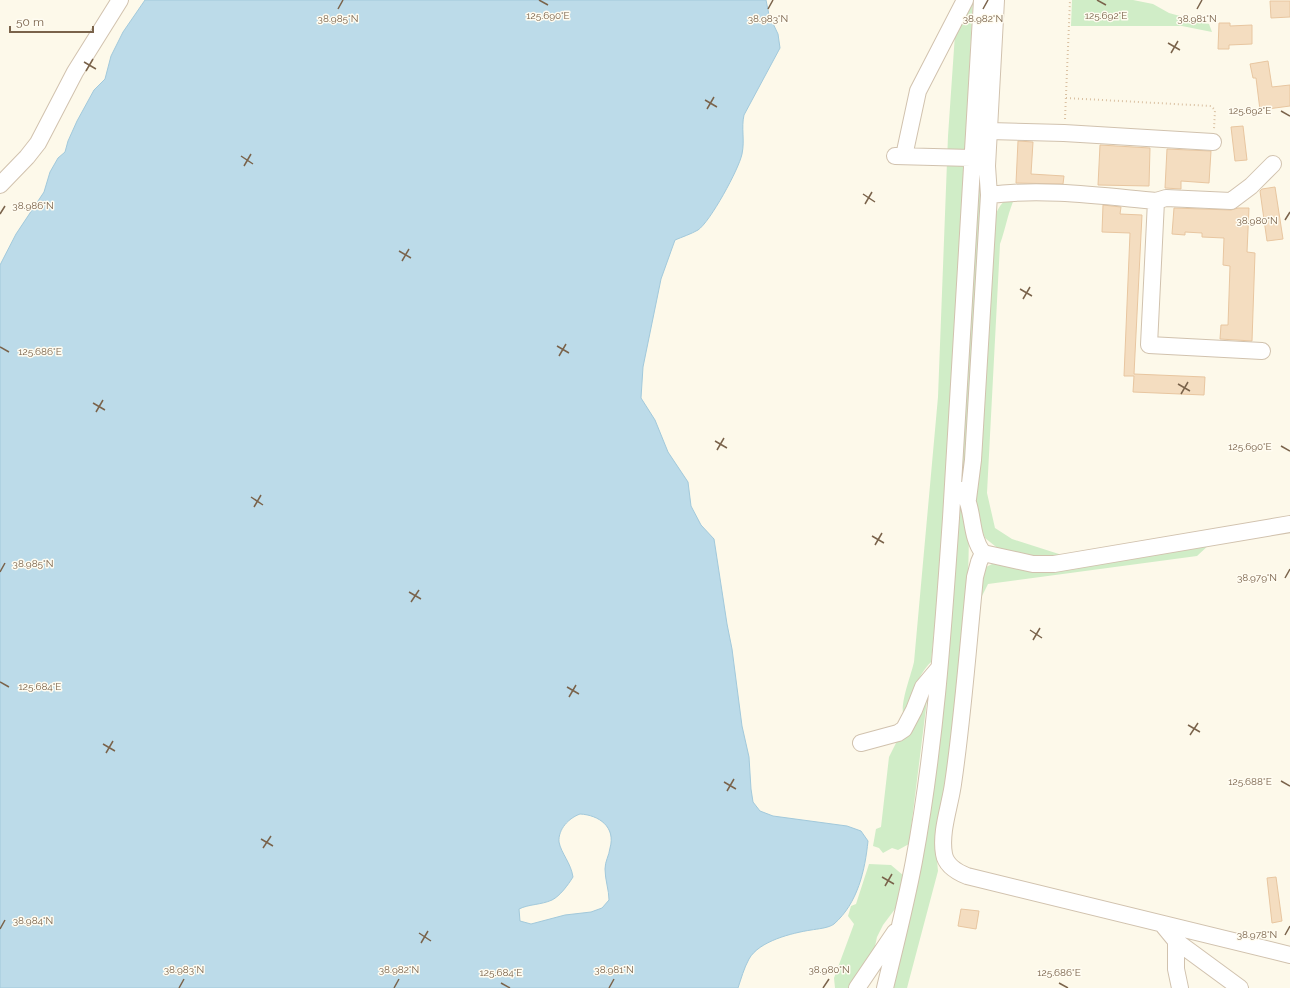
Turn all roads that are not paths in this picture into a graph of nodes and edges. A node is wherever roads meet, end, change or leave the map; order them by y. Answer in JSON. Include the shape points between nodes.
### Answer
{"nodes":[{"id":1,"x":120,"y":0,"type":"edge"},
{"id":2,"x":965,"y":0,"type":"edge"},
{"id":3,"x":982,"y":0,"type":"edge"},
{"id":4,"x":996,"y":0,"type":"edge"},
{"id":5,"x":989,"y":131,"type":"junction"},
{"id":6,"x":1213,"y":142,"type":"road end"},
{"id":7,"x":971,"y":158,"type":"junction"},
{"id":8,"x":1273,"y":164,"type":"dead end"},
{"id":9,"x":0,"y":185,"type":"edge"},
{"id":10,"x":989,"y":195,"type":"junction"},
{"id":11,"x":1156,"y":201,"type":"junction"},
{"id":12,"x":1262,"y":350,"type":"dead end"},
{"id":13,"x":953,"y":481,"type":"junction"},
{"id":14,"x":968,"y":499,"type":"junction"},
{"id":15,"x":1290,"y":524,"type":"edge"},
{"id":16,"x":983,"y":554,"type":"junction"},
{"id":17,"x":938,"y":668,"type":"junction"},
{"id":18,"x":861,"y":743,"type":"dead end"},
{"id":19,"x":1162,"y":924,"type":"junction"},
{"id":20,"x":899,"y":926,"type":"junction"},
{"id":21,"x":1176,"y":942,"type":"junction"},
{"id":22,"x":1290,"y":956,"type":"edge"},
{"id":23,"x":857,"y":988,"type":"edge"},
{"id":24,"x":885,"y":988,"type":"edge"},
{"id":25,"x":1180,"y":988,"type":"edge"},
{"id":26,"x":1240,"y":988,"type":"edge"}],
"edges":[{"from":1,"to":9,"type":"street","via":[[75,72],[38,143]]},
{"from":2,"to":7,"type":"street","via":[[918,91],[899,156]]},
{"from":3,"to":7,"type":"street"},
{"from":4,"to":5,"type":"street"},
{"from":5,"to":6,"type":"street"},
{"from":5,"to":10,"type":"street"},
{"from":7,"to":13,"type":"street"},
{"from":8,"to":11,"type":"street","via":[[1231,201],[1166,198]]},
{"from":10,"to":11,"type":"street","via":[[1009,192],[1083,194]]},
{"from":10,"to":14,"type":"street","via":[[973,460]]},
{"from":11,"to":12,"type":"street","via":[[1149,345]]},
{"from":13,"to":14,"type":"street"},
{"from":13,"to":17,"type":"street"},
{"from":14,"to":16,"type":"street","via":[[978,547]]},
{"from":15,"to":16,"type":"street","via":[[1054,564],[1033,564]]},
{"from":16,"to":19,"type":"street","via":[[975,578],[953,784],[944,837],[944,854],[948,864],[966,876]]},
{"from":17,"to":18,"type":"street","via":[[923,687],[904,729]]},
{"from":17,"to":20,"type":"street","via":[[920,823]]},
{"from":19,"to":21,"type":"street"},
{"from":19,"to":22,"type":"street"},
{"from":20,"to":23,"type":"street"},
{"from":20,"to":24,"type":"street"},
{"from":21,"to":25,"type":"street","via":[[1176,969]]},
{"from":21,"to":26,"type":"street"}]}
